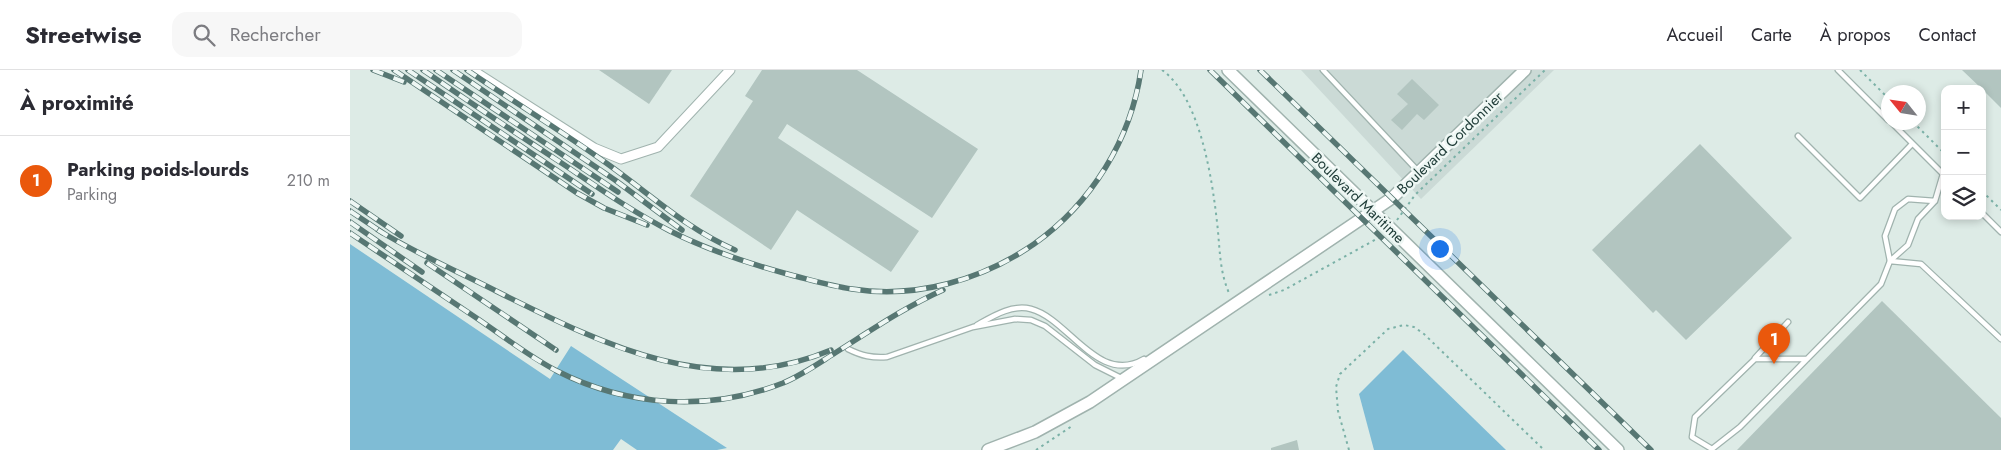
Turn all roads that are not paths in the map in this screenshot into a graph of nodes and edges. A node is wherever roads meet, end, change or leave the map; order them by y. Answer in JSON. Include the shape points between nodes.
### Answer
{"nodes":[{"id":1,"x":472,"y":70,"type":"edge"},
{"id":2,"x":730,"y":70,"type":"edge"},
{"id":3,"x":1228,"y":70,"type":"edge"},
{"id":4,"x":1323,"y":70,"type":"edge"},
{"id":5,"x":1525,"y":70,"type":"edge"},
{"id":6,"x":1838,"y":70,"type":"edge"},
{"id":7,"x":1881,"y":112,"type":"edge"},
{"id":8,"x":1899,"y":130,"type":"edge"},
{"id":9,"x":1798,"y":136,"type":"dead end"},
{"id":10,"x":1912,"y":144,"type":"junction"},
{"id":11,"x":1419,"y":172,"type":"junction"},
{"id":12,"x":1941,"y":172,"type":"edge"},
{"id":13,"x":1941,"y":185,"type":"edge"},
{"id":14,"x":1936,"y":201,"type":"junction"},
{"id":15,"x":1372,"y":212,"type":"junction"},
{"id":16,"x":1986,"y":217,"type":"edge"},
{"id":17,"x":2001,"y":232,"type":"edge"},
{"id":18,"x":1890,"y":261,"type":"junction"},
{"id":19,"x":1788,"y":322,"type":"dead end"},
{"id":20,"x":973,"y":327,"type":"junction"},
{"id":21,"x":2001,"y":339,"type":"edge"},
{"id":22,"x":1177,"y":344,"type":"junction"},
{"id":23,"x":848,"y":350,"type":"dead end"},
{"id":24,"x":1807,"y":358,"type":"junction"},
{"id":25,"x":1755,"y":359,"type":"junction"},
{"id":26,"x":1124,"y":380,"type":"junction"},
{"id":27,"x":988,"y":450,"type":"edge"},
{"id":28,"x":1618,"y":450,"type":"edge"},
{"id":29,"x":1713,"y":450,"type":"edge"}],
"edges":[{"from":1,"to":2,"type":"street","via":[[594,148],[621,159],[658,147]]},
{"from":3,"to":15,"type":"street","name":"Boulevard Maritime"},
{"from":4,"to":11,"type":"lane"},
{"from":5,"to":11,"type":"street","name":"Boulevard Cordonnier"},
{"from":6,"to":7,"type":"lane"},
{"from":8,"to":10,"type":"lane"},
{"from":9,"to":10,"type":"lane","via":[[1860,198]]},
{"from":10,"to":12,"type":"lane"},
{"from":11,"to":15,"type":"street","name":"Boulevard Cordonnier"},
{"from":13,"to":14,"type":"lane"},
{"from":14,"to":18,"type":"lane","via":[[1918,219],[1908,245]]},
{"from":14,"to":18,"type":"lane","via":[[1908,199],[1895,209],[1885,236]]},
{"from":15,"to":22,"type":"street","name":"Boulevard Cordonnier"},
{"from":15,"to":28,"type":"street","name":"Boulevard Maritime"},
{"from":16,"to":17,"type":"lane"},
{"from":18,"to":21,"type":"lane","via":[[1921,264]]},
{"from":18,"to":24,"type":"lane","via":[[1881,284]]},
{"from":19,"to":25,"type":"lane"},
{"from":20,"to":22,"type":"lane","via":[[996,313],[1031,309],[1099,359],[1112,364],[1140,362]]},
{"from":20,"to":23,"type":"lane","via":[[887,357],[873,358]]},
{"from":20,"to":26,"type":"lane","via":[[1015,319],[1031,320],[1045,326],[1095,365]]},
{"from":22,"to":26,"type":"street","name":"Boulevard Cordonnier"},
{"from":24,"to":25,"type":"lane"},
{"from":24,"to":29,"type":"lane"},
{"from":25,"to":29,"type":"lane","via":[[1695,417],[1692,437]]},
{"from":26,"to":27,"type":"street","name":"Boulevard Cordonnier","via":[[1063,418]]}]}
